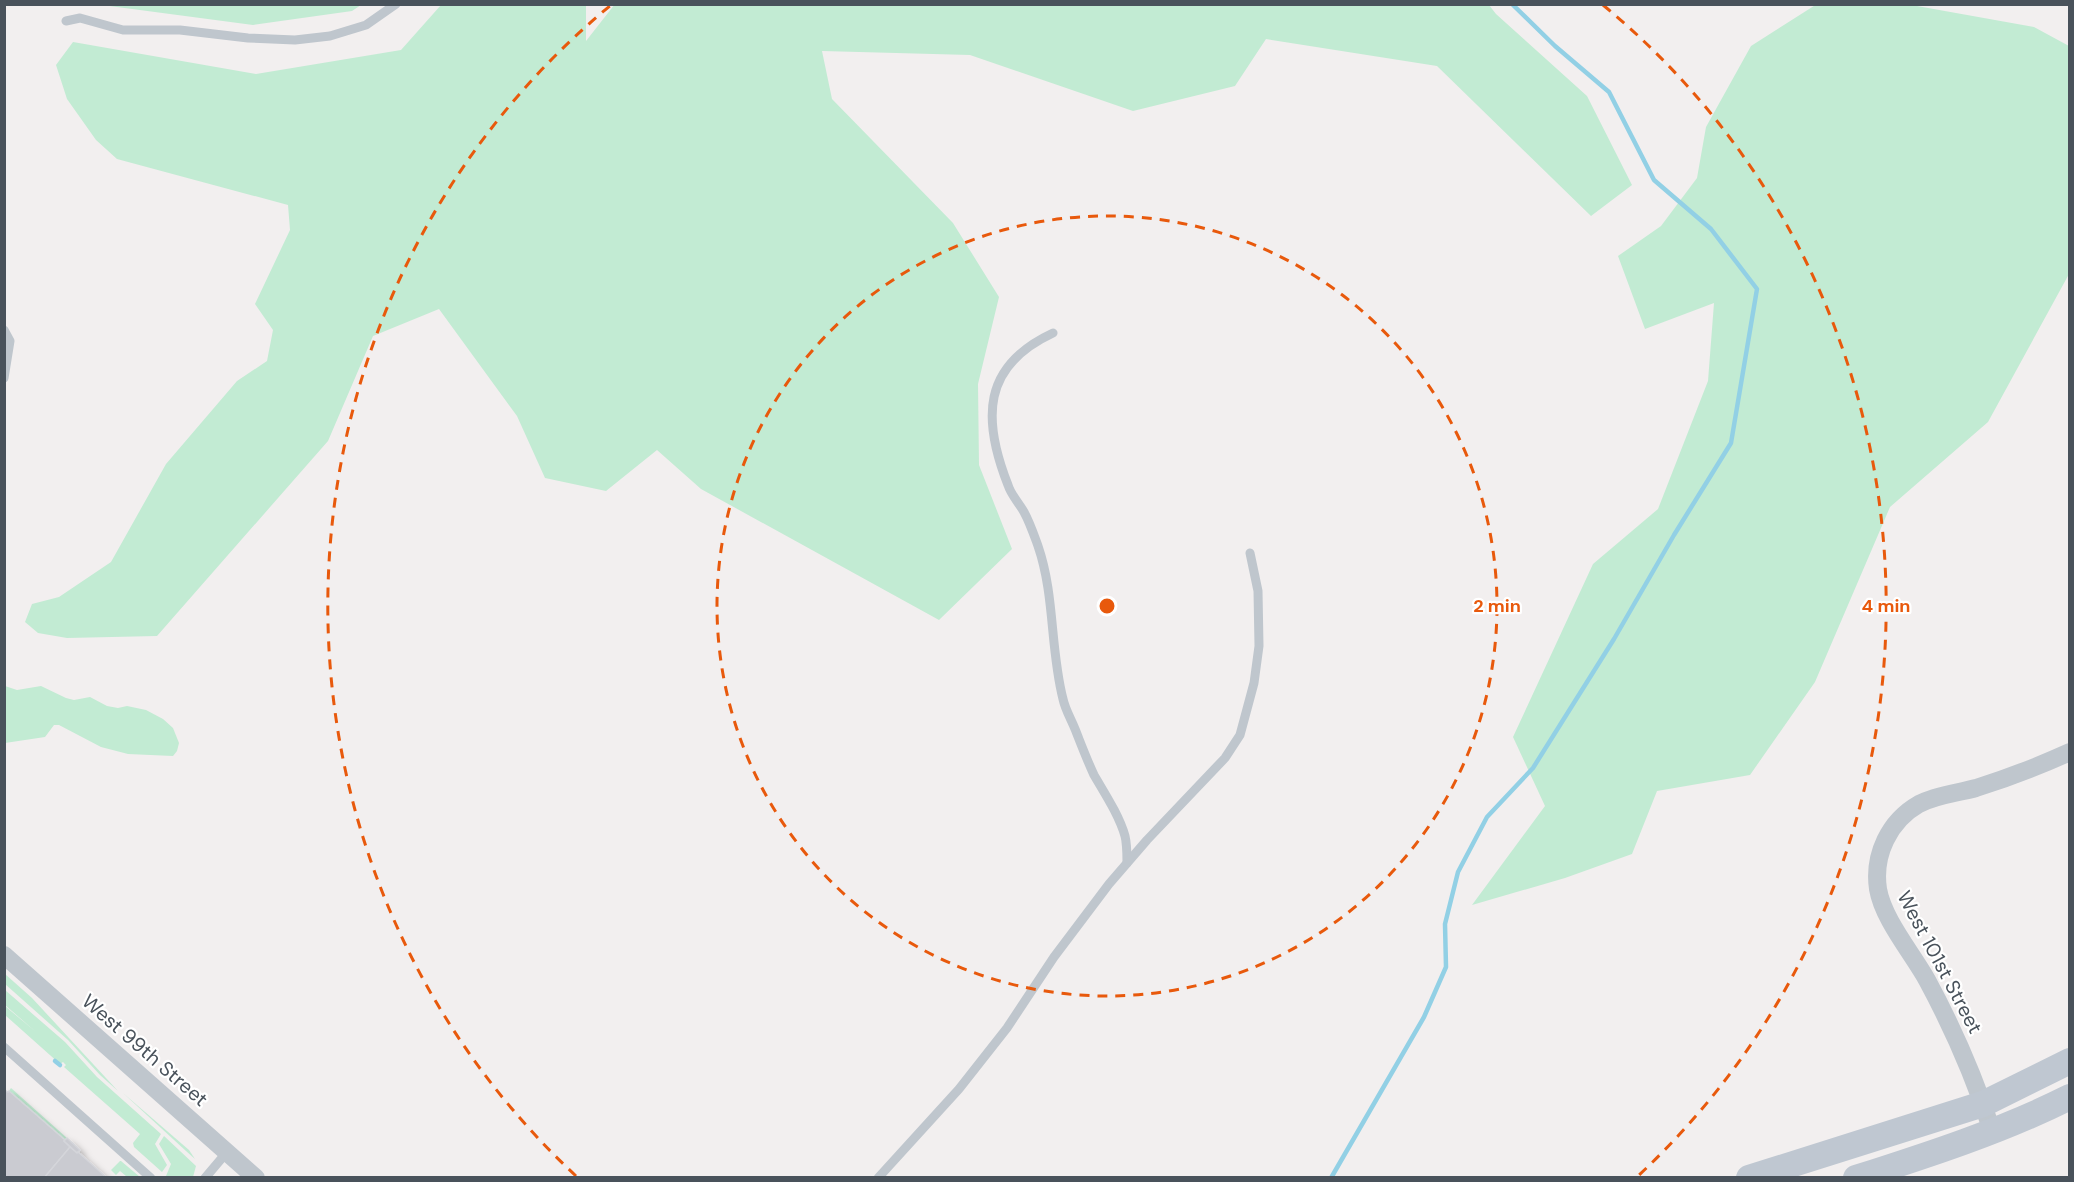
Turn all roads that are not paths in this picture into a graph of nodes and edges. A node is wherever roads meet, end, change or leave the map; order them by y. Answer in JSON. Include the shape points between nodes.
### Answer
{"nodes":[{"id":1,"x":396,"y":4,"type":"edge"},
{"id":2,"x":66,"y":21,"type":"dead end"},
{"id":3,"x":4,"y":330,"type":"edge"},
{"id":4,"x":1053,"y":333,"type":"dead end"},
{"id":5,"x":4,"y":378,"type":"edge"},
{"id":6,"x":1250,"y":552,"type":"dead end"},
{"id":7,"x":2070,"y":752,"type":"edge"},
{"id":8,"x":1127,"y":863,"type":"junction"},
{"id":9,"x":4,"y":956,"type":"edge"},
{"id":10,"x":4,"y":1047,"type":"edge"},
{"id":11,"x":2070,"y":1061,"type":"edge"},
{"id":12,"x":2070,"y":1096,"type":"edge"},
{"id":13,"x":1983,"y":1104,"type":"junction"},
{"id":14,"x":1992,"y":1131,"type":"junction"},
{"id":15,"x":227,"y":1152,"type":"junction"},
{"id":16,"x":151,"y":1178,"type":"edge"},
{"id":17,"x":205,"y":1178,"type":"edge"},
{"id":18,"x":256,"y":1178,"type":"edge"},
{"id":19,"x":878,"y":1178,"type":"edge"},
{"id":20,"x":1749,"y":1178,"type":"edge"},
{"id":21,"x":1856,"y":1178,"type":"edge"}],
"edges":[{"from":1,"to":2,"type":"lane","via":[[366,26],[295,40],[180,30],[123,30],[80,18]]},
{"from":3,"to":5,"type":"lane","via":[[10,341]]},
{"from":4,"to":8,"type":"lane","via":[[1034,342],[1006,368],[996,384],[991,421],[1008,488],[1024,513],[1046,575],[1063,700],[1125,836]]},
{"from":6,"to":8,"type":"lane","via":[[1258,591],[1259,646],[1240,735],[1225,758]]},
{"from":7,"to":13,"type":"street","name":"West 101st Street","via":[[2003,779],[1920,804],[1886,837],[1877,864],[1878,888],[1886,913],[1930,985]]},
{"from":8,"to":19,"type":"lane","via":[[959,1089]]},
{"from":9,"to":15,"type":"street","name":"West 99th Street"},
{"from":10,"to":16,"type":"lane"},
{"from":11,"to":13,"type":"main road"},
{"from":12,"to":14,"type":"main road"},
{"from":13,"to":14,"type":"street","name":"West 101st Street"},
{"from":13,"to":20,"type":"main road"},
{"from":14,"to":21,"type":"main road"},
{"from":15,"to":17,"type":"lane"},
{"from":15,"to":18,"type":"street","name":"West 99th Street"}]}
